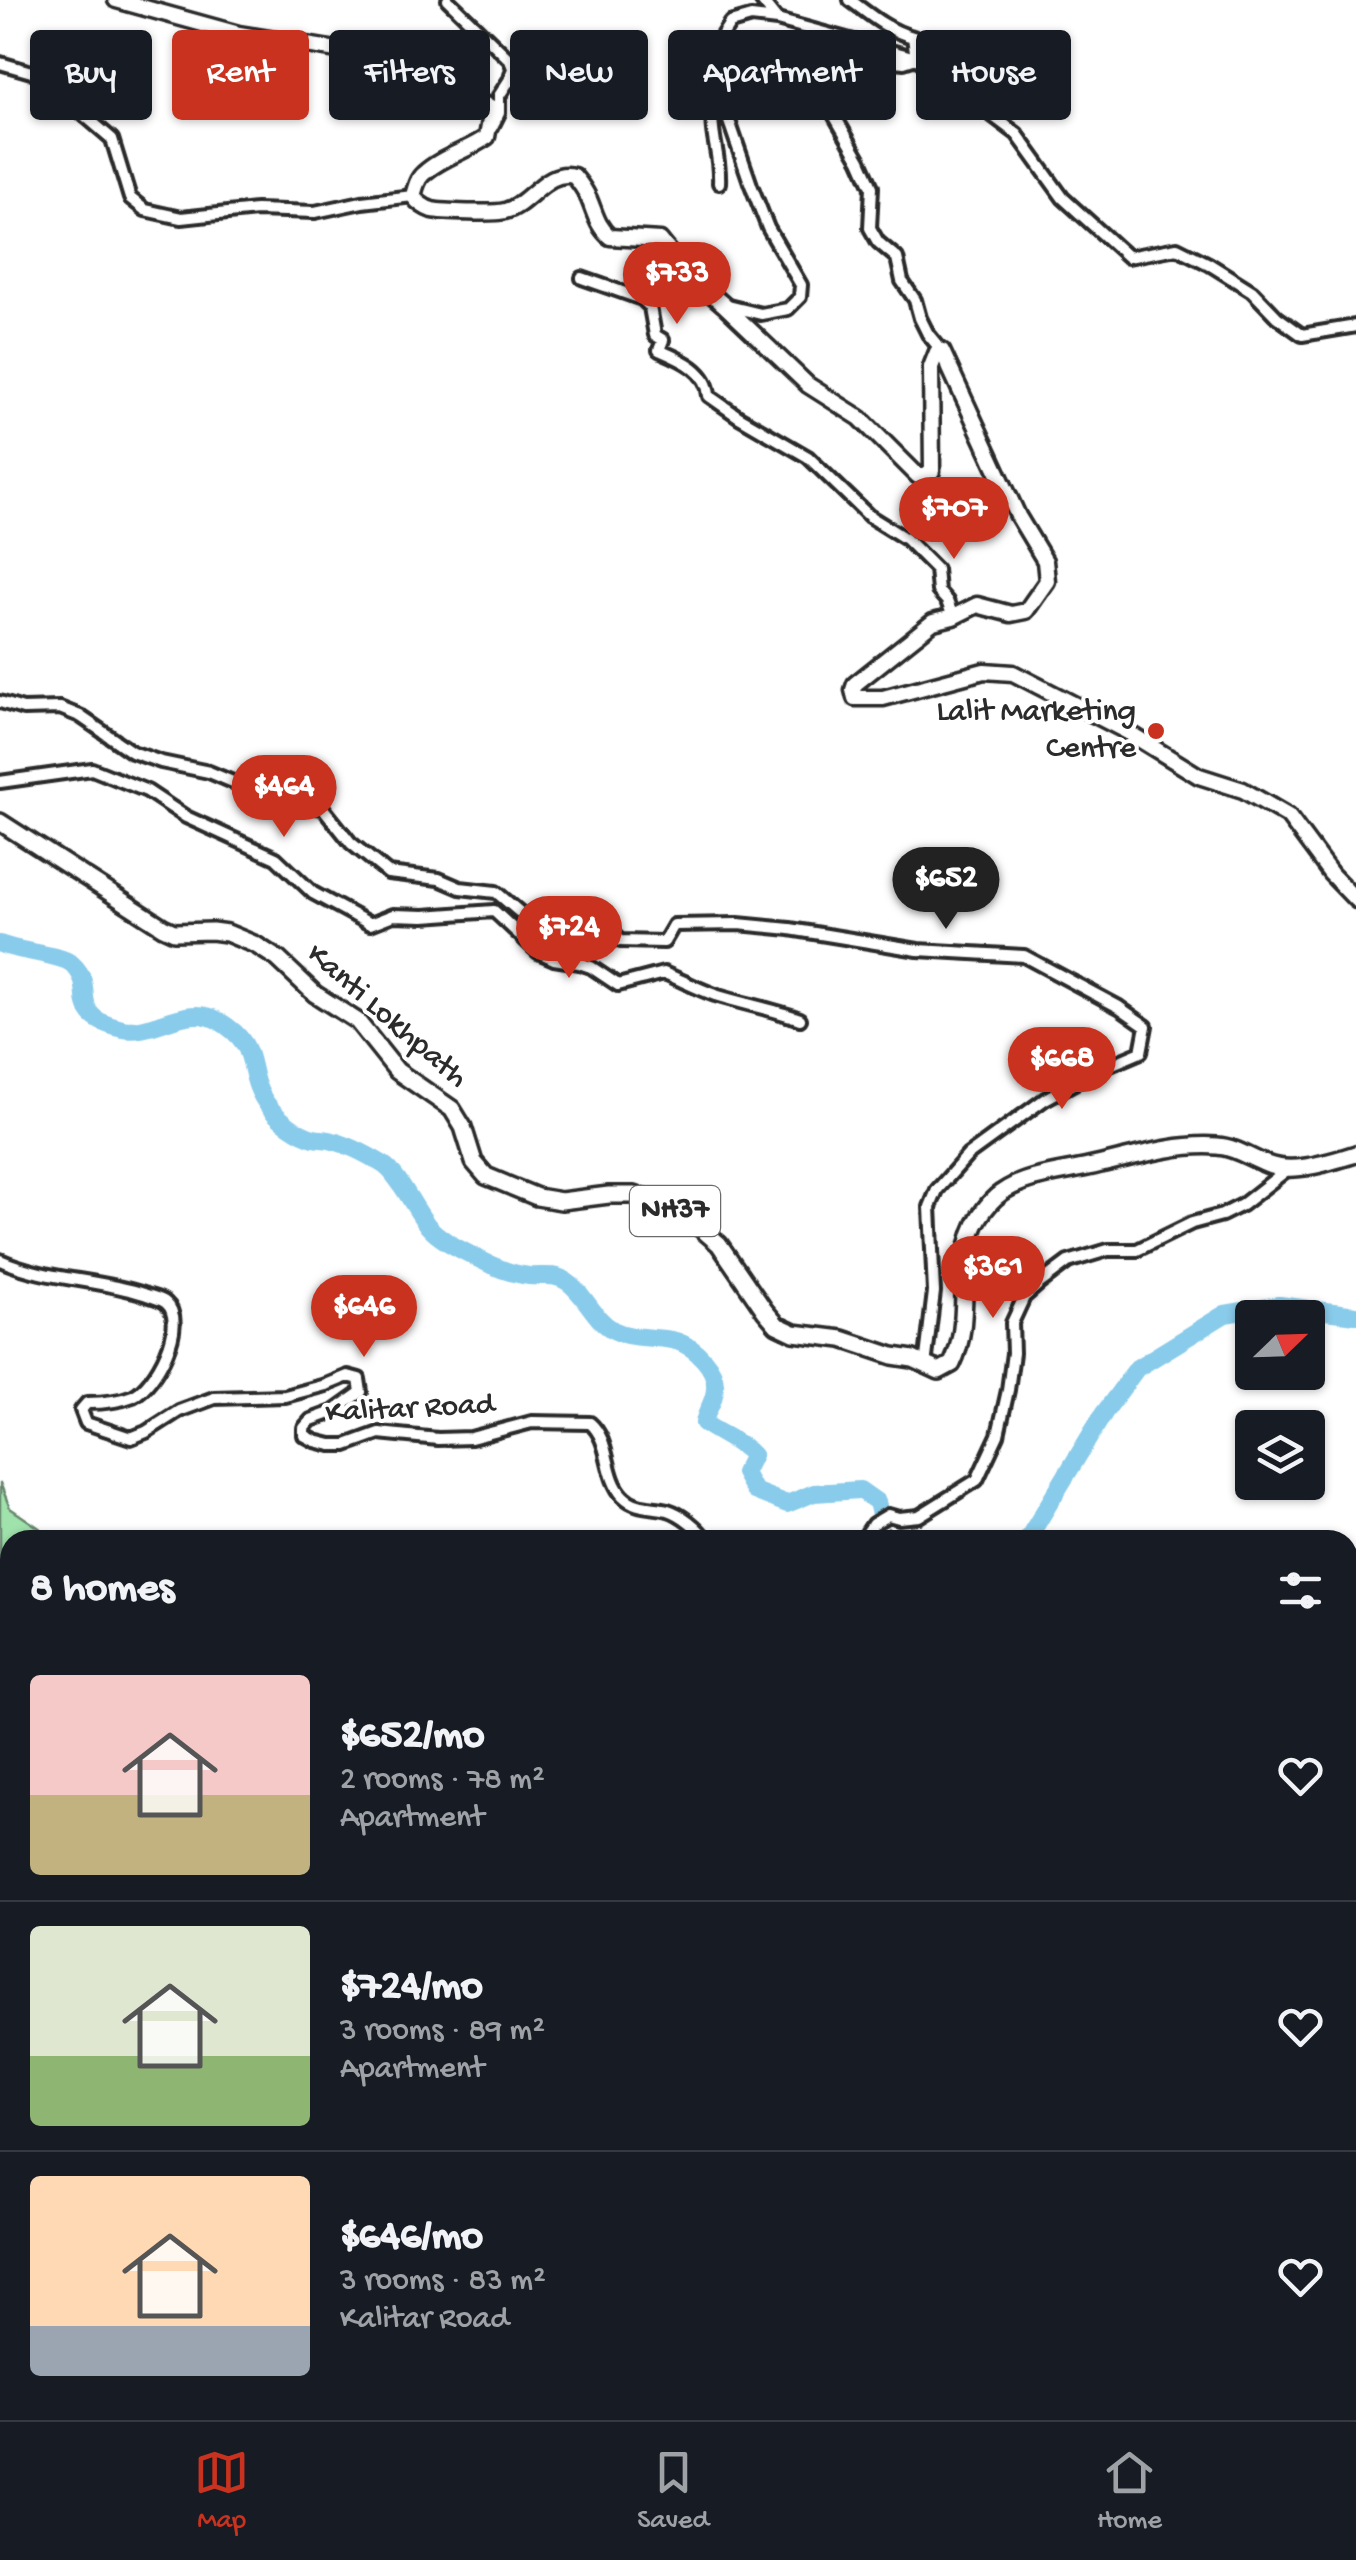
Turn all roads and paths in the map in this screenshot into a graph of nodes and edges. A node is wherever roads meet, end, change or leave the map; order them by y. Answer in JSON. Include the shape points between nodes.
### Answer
{"nodes":[{"id":1,"x":116,"y":0,"type":"edge"},
{"id":2,"x":448,"y":0,"type":"edge"},
{"id":3,"x":761,"y":0,"type":"edge"},
{"id":4,"x":850,"y":0,"type":"edge"},
{"id":5,"x":777,"y":20,"type":"junction"},
{"id":6,"x":726,"y":30,"type":"edge"},
{"id":7,"x":916,"y":58,"type":"junction"},
{"id":8,"x":0,"y":63,"type":"edge"},
{"id":9,"x":712,"y":120,"type":"edge"},
{"id":10,"x":729,"y":120,"type":"edge"},
{"id":11,"x":998,"y":120,"type":"edge"},
{"id":12,"x":488,"y":137,"type":"junction"},
{"id":13,"x":719,"y":183,"type":"dead end"},
{"id":14,"x":412,"y":196,"type":"junction"},
{"id":15,"x":582,"y":278,"type":"dead end"},
{"id":16,"x":724,"y":305,"type":"junction"},
{"id":17,"x":1356,"y":326,"type":"edge"},
{"id":18,"x":942,"y":351,"type":"junction"},
{"id":19,"x":954,"y":617,"type":"junction"},
{"id":20,"x":0,"y":702,"type":"edge"},
{"id":21,"x":0,"y":782,"type":"edge"},
{"id":22,"x":0,"y":822,"type":"edge"},
{"id":23,"x":1356,"y":900,"type":"edge"},
{"id":24,"x":530,"y":921,"type":"junction"},
{"id":25,"x":538,"y":952,"type":"junction"},
{"id":26,"x":800,"y":1018,"type":"dead end"},
{"id":27,"x":1356,"y":1154,"type":"edge"},
{"id":28,"x":1288,"y":1169,"type":"junction"},
{"id":29,"x":0,"y":1260,"type":"edge"},
{"id":30,"x":925,"y":1366,"type":"junction"},
{"id":31,"x":698,"y":1530,"type":"edge"},
{"id":32,"x":870,"y":1530,"type":"edge"}],
"edges":[{"from":1,"to":12,"type":"street","via":[[239,34],[337,50],[370,81],[406,94],[470,96],[492,109]]},
{"from":2,"to":12,"type":"street","via":[[513,68],[515,82],[499,96]]},
{"from":3,"to":5,"type":"street"},
{"from":4,"to":7,"type":"street","via":[[913,37]]},
{"from":5,"to":6,"type":"street","via":[[750,17]]},
{"from":5,"to":7,"type":"street"},
{"from":7,"to":18,"type":"street","via":[[844,62],[830,80],[830,108],[872,187],[870,228],[896,258],[920,318]]},
{"from":8,"to":14,"type":"street","via":[[35,72],[112,139],[130,198],[146,210],[181,218],[316,212]]},
{"from":9,"to":13,"type":"street"},
{"from":10,"to":16,"type":"street","via":[[768,228],[801,285],[788,309],[761,314]]},
{"from":11,"to":17,"type":"street","via":[[1017,134],[1063,198],[1128,257],[1176,248],[1252,291],[1302,335]]},
{"from":12,"to":14,"type":"street","via":[[420,176]]},
{"from":14,"to":16,"type":"street","via":[[434,210],[507,211],[555,176],[574,176],[604,232],[660,240]]},
{"from":15,"to":19,"type":"street","via":[[642,299],[663,340],[659,350],[690,364],[709,396],[808,457],[868,516],[906,539],[936,569],[938,591]]},
{"from":16,"to":18,"type":"street","via":[[808,385],[860,418],[918,476],[932,471],[931,368]]},
{"from":18,"to":19,"type":"street","via":[[1045,562],[1047,582],[1026,611],[977,605]]},
{"from":19,"to":23,"type":"street","via":[[933,622],[855,684],[854,698],[883,698],[984,671],[1013,673],[1198,776],[1243,790],[1288,816]]},
{"from":20,"to":24,"type":"street","via":[[60,708],[132,752],[209,772],[278,801],[323,808],[351,843],[388,872],[496,892]]},
{"from":21,"to":25,"type":"street","via":[[92,768],[276,858],[313,892],[370,924],[393,915],[494,911]]},
{"from":22,"to":30,"type":"main road","name":"Kanti Lokhpath","number":"NH37","via":[[163,927],[227,933],[278,959],[357,1021],[397,1071],[452,1109],[486,1176],[561,1201],[609,1194],[658,1203],[719,1244],[778,1326]]},
{"from":24,"to":25,"type":"street"},
{"from":24,"to":30,"type":"street","via":[[592,912],[620,941],[664,942],[674,925],[738,924],[918,950],[1024,956],[1146,1026],[1142,1052],[1045,1099],[968,1156],[937,1190],[930,1206],[934,1292]]},
{"from":25,"to":26,"type":"street","via":[[591,967],[618,986],[664,972],[709,993]]},
{"from":27,"to":28,"type":"main road"},
{"from":28,"to":30,"type":"main road","via":[[1219,1146],[1192,1147],[1002,1192],[970,1236],[956,1357],[943,1371]]},
{"from":28,"to":32,"type":"street","via":[[1222,1215],[1137,1250],[1068,1262],[1040,1283],[1024,1297],[1012,1323],[1014,1353],[998,1436],[977,1480],[918,1516],[888,1515]]},
{"from":29,"to":31,"type":"street","name":"Kalitar Road","via":[[128,1289],[170,1308],[174,1328],[153,1377],[136,1395],[87,1404],[81,1410],[86,1424],[131,1438],[214,1398],[285,1396],[348,1376],[359,1379],[360,1392],[311,1420],[304,1435],[346,1446],[379,1433],[471,1438],[546,1421],[590,1423],[625,1498],[672,1512]]}]}
